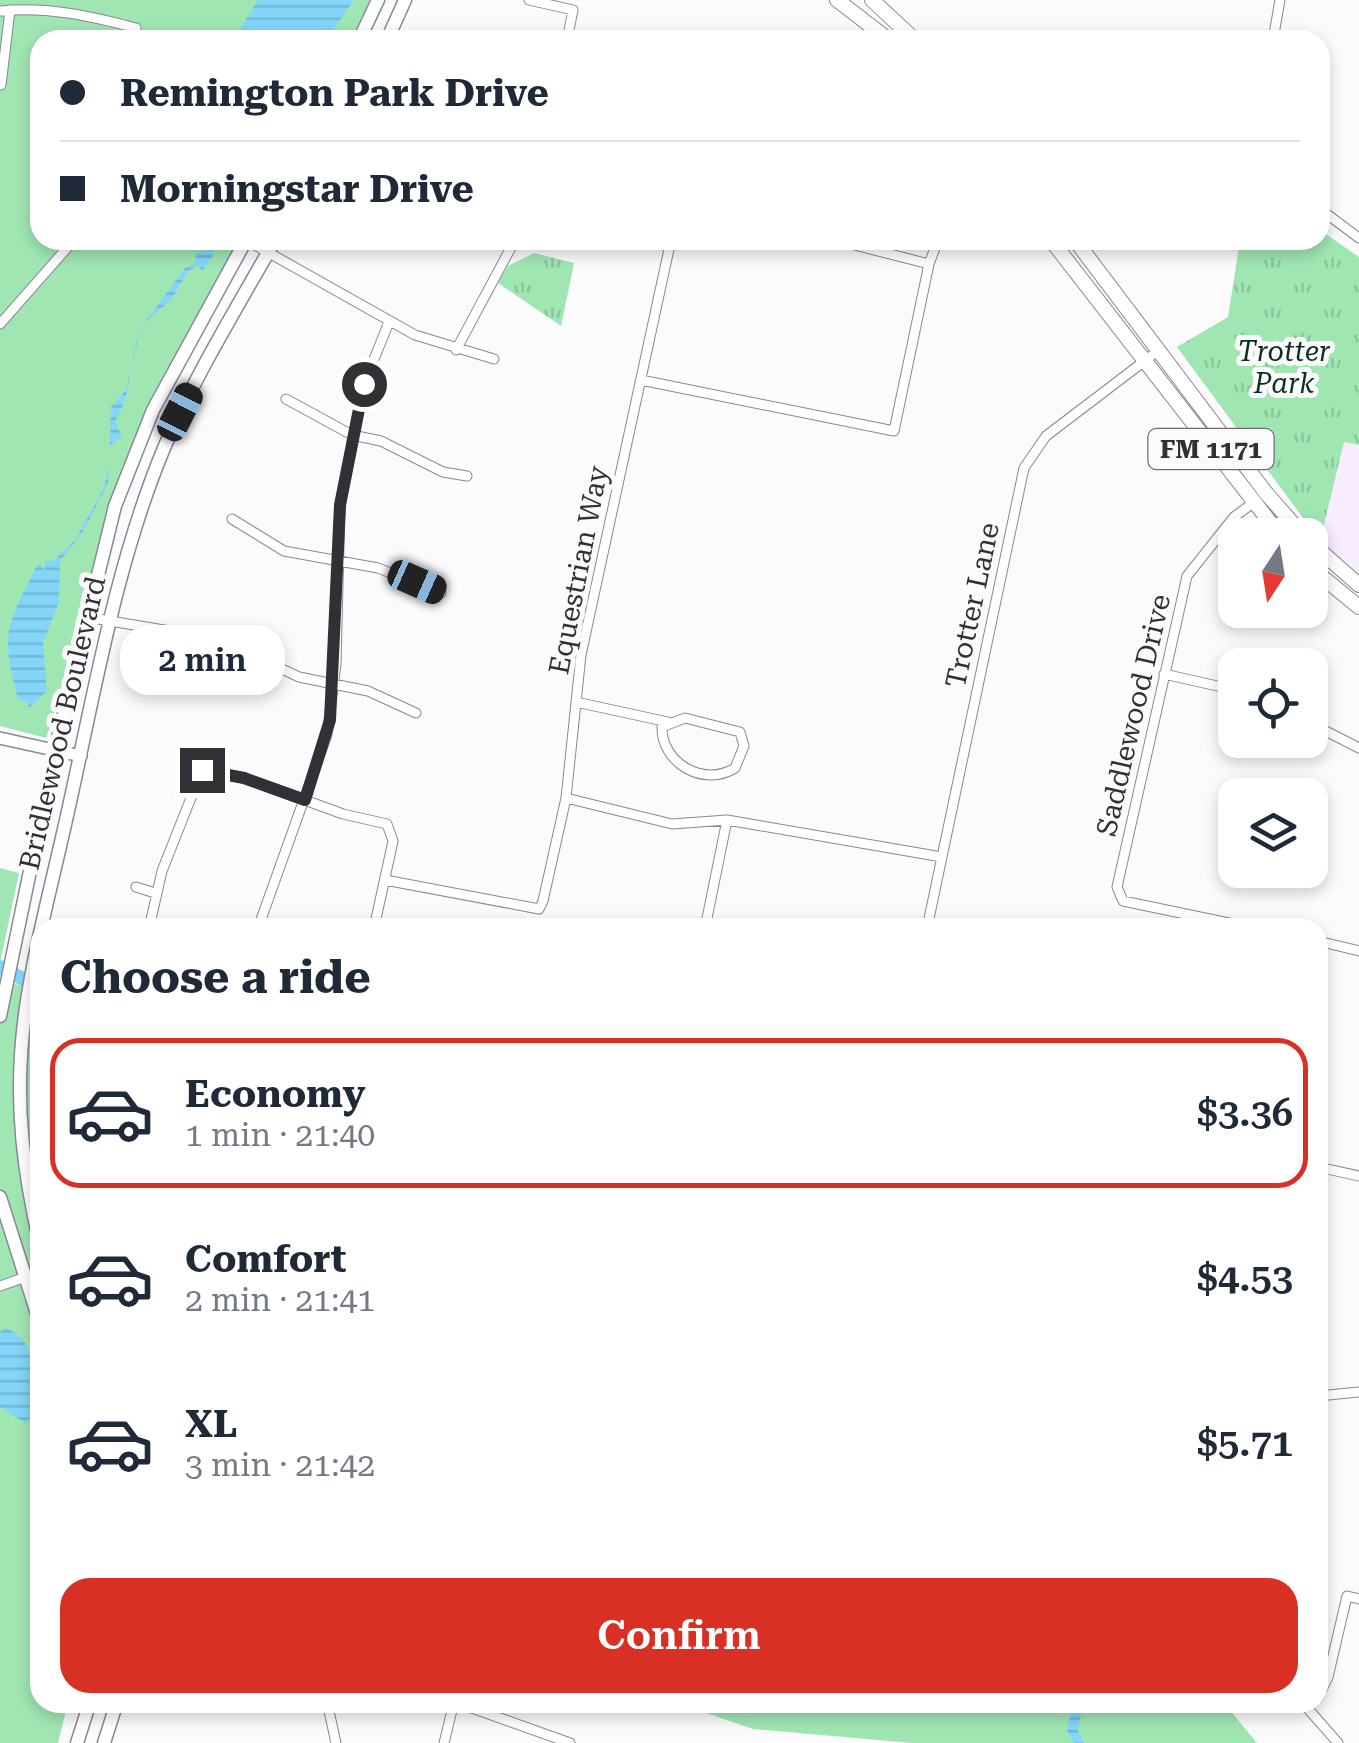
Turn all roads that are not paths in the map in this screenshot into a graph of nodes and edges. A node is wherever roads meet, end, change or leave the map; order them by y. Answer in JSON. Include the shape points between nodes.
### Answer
{"nodes":[{"id":1,"x":378,"y":0,"type":"edge"},
{"id":2,"x":405,"y":0,"type":"edge"},
{"id":3,"x":529,"y":0,"type":"edge"},
{"id":4,"x":837,"y":0,"type":"edge"},
{"id":5,"x":872,"y":0,"type":"edge"},
{"id":6,"x":1280,"y":0,"type":"edge"},
{"id":7,"x":5,"y":11,"type":"edge"},
{"id":8,"x":136,"y":30,"type":"edge"},
{"id":9,"x":364,"y":30,"type":"edge"},
{"id":10,"x":392,"y":30,"type":"edge"},
{"id":11,"x":569,"y":30,"type":"edge"},
{"id":12,"x":877,"y":30,"type":"edge"},
{"id":13,"x":904,"y":30,"type":"edge"},
{"id":14,"x":1275,"y":30,"type":"edge"},
{"id":15,"x":1,"y":85,"type":"edge"},
{"id":16,"x":1330,"y":216,"type":"edge"},
{"id":17,"x":1359,"y":238,"type":"edge"},
{"id":18,"x":65,"y":250,"type":"edge"},
{"id":19,"x":240,"y":250,"type":"edge"},
{"id":20,"x":270,"y":250,"type":"edge"},
{"id":21,"x":278,"y":250,"type":"edge"},
{"id":22,"x":510,"y":250,"type":"edge"},
{"id":23,"x":669,"y":250,"type":"edge"},
{"id":24,"x":874,"y":250,"type":"edge"},
{"id":25,"x":934,"y":250,"type":"edge"},
{"id":26,"x":1059,"y":250,"type":"edge"},
{"id":27,"x":1083,"y":250,"type":"edge"},
{"id":28,"x":929,"y":264,"type":"junction"},
{"id":29,"x":389,"y":322,"type":"junction"},
{"id":30,"x":0,"y":324,"type":"edge"},
{"id":31,"x":456,"y":350,"type":"junction"},
{"id":32,"x":1159,"y":350,"type":"junction"},
{"id":33,"x":494,"y":360,"type":"dead end"},
{"id":34,"x":1144,"y":361,"type":"junction"},
{"id":35,"x":641,"y":380,"type":"junction"},
{"id":36,"x":286,"y":399,"type":"dead end"},
{"id":37,"x":352,"y":434,"type":"junction"},
{"id":38,"x":467,"y":476,"type":"dead end"},
{"id":39,"x":1253,"y":503,"type":"junction"},
{"id":40,"x":1266,"y":518,"type":"edge"},
{"id":41,"x":1287,"y":518,"type":"edge"},
{"id":42,"x":232,"y":519,"type":"dead end"},
{"id":43,"x":1328,"y":558,"type":"edge"},
{"id":44,"x":336,"y":562,"type":"junction"},
{"id":45,"x":1328,"y":581,"type":"edge"},
{"id":46,"x":1359,"y":585,"type":"edge"},
{"id":47,"x":441,"y":593,"type":"dead end"},
{"id":48,"x":1359,"y":608,"type":"edge"},
{"id":49,"x":86,"y":616,"type":"junction"},
{"id":50,"x":110,"y":623,"type":"junction"},
{"id":51,"x":1164,"y":674,"type":"junction"},
{"id":52,"x":334,"y":685,"type":"junction"},
{"id":53,"x":1218,"y":686,"type":"edge"},
{"id":54,"x":70,"y":687,"type":"junction"},
{"id":55,"x":95,"y":692,"type":"junction"},
{"id":56,"x":576,"y":702,"type":"junction"},
{"id":57,"x":416,"y":713,"type":"dead end"},
{"id":58,"x":668,"y":722,"type":"junction"},
{"id":59,"x":1328,"y":732,"type":"edge"},
{"id":60,"x":0,"y":738,"type":"edge"},
{"id":61,"x":1359,"y":748,"type":"edge"},
{"id":62,"x":56,"y":750,"type":"junction"},
{"id":63,"x":80,"y":756,"type":"junction"},
{"id":64,"x":566,"y":798,"type":"junction"},
{"id":65,"x":305,"y":800,"type":"junction"},
{"id":66,"x":728,"y":820,"type":"junction"},
{"id":67,"x":942,"y":857,"type":"junction"},
{"id":68,"x":385,"y":880,"type":"junction"},
{"id":69,"x":136,"y":887,"type":"dead end"},
{"id":70,"x":155,"y":893,"type":"junction"},
{"id":71,"x":39,"y":918,"type":"edge"},
{"id":72,"x":151,"y":918,"type":"edge"},
{"id":73,"x":262,"y":918,"type":"edge"},
{"id":74,"x":376,"y":918,"type":"edge"},
{"id":75,"x":707,"y":918,"type":"edge"},
{"id":76,"x":930,"y":918,"type":"edge"},
{"id":77,"x":1205,"y":918,"type":"edge"},
{"id":78,"x":1328,"y":943,"type":"edge"},
{"id":79,"x":1359,"y":951,"type":"edge"},
{"id":80,"x":30,"y":953,"type":"edge"},
{"id":81,"x":1,"y":1010,"type":"edge"},
{"id":82,"x":1328,"y":1170,"type":"edge"},
{"id":83,"x":1359,"y":1176,"type":"edge"},
{"id":84,"x":0,"y":1198,"type":"edge"},
{"id":85,"x":30,"y":1205,"type":"edge"},
{"id":86,"x":30,"y":1276,"type":"edge"},
{"id":87,"x":24,"y":1278,"type":"junction"},
{"id":88,"x":0,"y":1286,"type":"edge"},
{"id":89,"x":30,"y":1295,"type":"edge"},
{"id":90,"x":1359,"y":1392,"type":"edge"},
{"id":91,"x":1328,"y":1395,"type":"edge"},
{"id":92,"x":1359,"y":1599,"type":"edge"},
{"id":93,"x":1328,"y":1677,"type":"edge"},
{"id":94,"x":87,"y":1713,"type":"edge"},
{"id":95,"x":114,"y":1713,"type":"edge"},
{"id":96,"x":329,"y":1713,"type":"edge"},
{"id":97,"x":451,"y":1713,"type":"edge"},
{"id":98,"x":476,"y":1713,"type":"edge"},
{"id":99,"x":1317,"y":1713,"type":"edge"},
{"id":100,"x":566,"y":1742,"type":"edge"},
{"id":101,"x":77,"y":1743,"type":"edge"},
{"id":102,"x":104,"y":1743,"type":"edge"},
{"id":103,"x":336,"y":1743,"type":"edge"},
{"id":104,"x":444,"y":1743,"type":"edge"},
{"id":105,"x":1338,"y":1743,"type":"edge"}],
"edges":[{"from":1,"to":9,"type":"main road"},
{"from":2,"to":10,"type":"main road"},
{"from":3,"to":11,"type":"street","via":[[574,10]]},
{"from":4,"to":12,"type":"main road"},
{"from":5,"to":13,"type":"main road"},
{"from":6,"to":14,"type":"street"},
{"from":7,"to":8,"type":"street","via":[[62,12]]},
{"from":7,"to":15,"type":"street"},
{"from":16,"to":17,"type":"street"},
{"from":18,"to":30,"type":"street"},
{"from":19,"to":49,"type":"main road","name":"Bridlewood Boulevard","via":[[134,454]]},
{"from":20,"to":50,"type":"main road","name":"Bridlewood Boulevard","via":[[164,450]]},
{"from":21,"to":29,"type":"street"},
{"from":22,"to":31,"type":"street"},
{"from":23,"to":35,"type":"street","name":"Equestrian Way"},
{"from":24,"to":28,"type":"street"},
{"from":25,"to":28,"type":"street"},
{"from":26,"to":34,"type":"main road","number":"FM 1171"},
{"from":27,"to":32,"type":"main road","number":"FM 1171"},
{"from":28,"to":35,"type":"street","via":[[894,431]]},
{"from":29,"to":31,"type":"street"},
{"from":29,"to":37,"type":"street"},
{"from":31,"to":33,"type":"street"},
{"from":32,"to":34,"type":"street","name":"Trotter Lane"},
{"from":32,"to":41,"type":"main road","number":"FM 1171"},
{"from":34,"to":39,"type":"main road","number":"FM 1171"},
{"from":34,"to":67,"type":"street","name":"Trotter Lane","via":[[1046,436],[1024,468]]},
{"from":35,"to":56,"type":"street","name":"Equestrian Way"},
{"from":36,"to":37,"type":"street"},
{"from":37,"to":38,"type":"street"},
{"from":37,"to":44,"type":"street"},
{"from":39,"to":40,"type":"main road","number":"FM 1171"},
{"from":39,"to":51,"type":"street","name":"Saddlewood Drive","via":[[1188,576]]},
{"from":42,"to":44,"type":"street","via":[[284,551]]},
{"from":43,"to":46,"type":"main road"},
{"from":44,"to":47,"type":"street","via":[[378,568]]},
{"from":44,"to":52,"type":"street"},
{"from":45,"to":48,"type":"main road"},
{"from":49,"to":50,"type":"street"},
{"from":49,"to":54,"type":"main road","name":"Bridlewood Boulevard"},
{"from":50,"to":52,"type":"street","via":[[218,639],[299,678]]},
{"from":50,"to":55,"type":"main road","name":"Bridlewood Boulevard"},
{"from":51,"to":53,"type":"street"},
{"from":51,"to":77,"type":"street","name":"Saddlewood Drive","via":[[1117,888],[1123,901]]},
{"from":52,"to":57,"type":"street","via":[[368,691]]},
{"from":52,"to":65,"type":"street","via":[[328,735]]},
{"from":54,"to":55,"type":"main road"},
{"from":54,"to":62,"type":"main road","name":"Bridlewood Boulevard"},
{"from":55,"to":63,"type":"main road","name":"Bridlewood Boulevard"},
{"from":56,"to":58,"type":"street"},
{"from":56,"to":64,"type":"street","name":"Equestrian Way"},
{"from":58,"to":58,"type":"street","via":[[661,742],[680,767],[716,774],[735,768],[744,746],[740,732],[686,718]]},
{"from":59,"to":61,"type":"street"},
{"from":60,"to":62,"type":"street"},
{"from":62,"to":63,"type":"street"},
{"from":62,"to":81,"type":"main road","name":"Bridlewood Boulevard"},
{"from":63,"to":71,"type":"main road","name":"Bridlewood Boulevard"},
{"from":64,"to":66,"type":"street","via":[[672,824]]},
{"from":64,"to":68,"type":"street","name":"Equestrian Way","via":[[539,909]]},
{"from":65,"to":68,"type":"street","via":[[388,824],[393,841]]},
{"from":65,"to":70,"type":"street","via":[[202,770]]},
{"from":65,"to":73,"type":"street"},
{"from":66,"to":67,"type":"street"},
{"from":66,"to":75,"type":"street"},
{"from":67,"to":76,"type":"street","name":"Trotter Lane"},
{"from":68,"to":74,"type":"street"},
{"from":69,"to":70,"type":"street"},
{"from":70,"to":72,"type":"street"},
{"from":78,"to":79,"type":"street"},
{"from":80,"to":85,"type":"main road","name":"Bridlewood Boulevard","via":[[10,1074],[12,1135]]},
{"from":82,"to":83,"type":"street"},
{"from":84,"to":87,"type":"main road"},
{"from":86,"to":87,"type":"street"},
{"from":87,"to":88,"type":"street"},
{"from":87,"to":89,"type":"main road"},
{"from":90,"to":91,"type":"street"},
{"from":92,"to":93,"type":"street","via":[[1347,1596]]},
{"from":94,"to":101,"type":"main road"},
{"from":95,"to":102,"type":"main road"},
{"from":96,"to":103,"type":"street"},
{"from":97,"to":104,"type":"street"},
{"from":98,"to":100,"type":"street"},
{"from":99,"to":105,"type":"street"}]}
